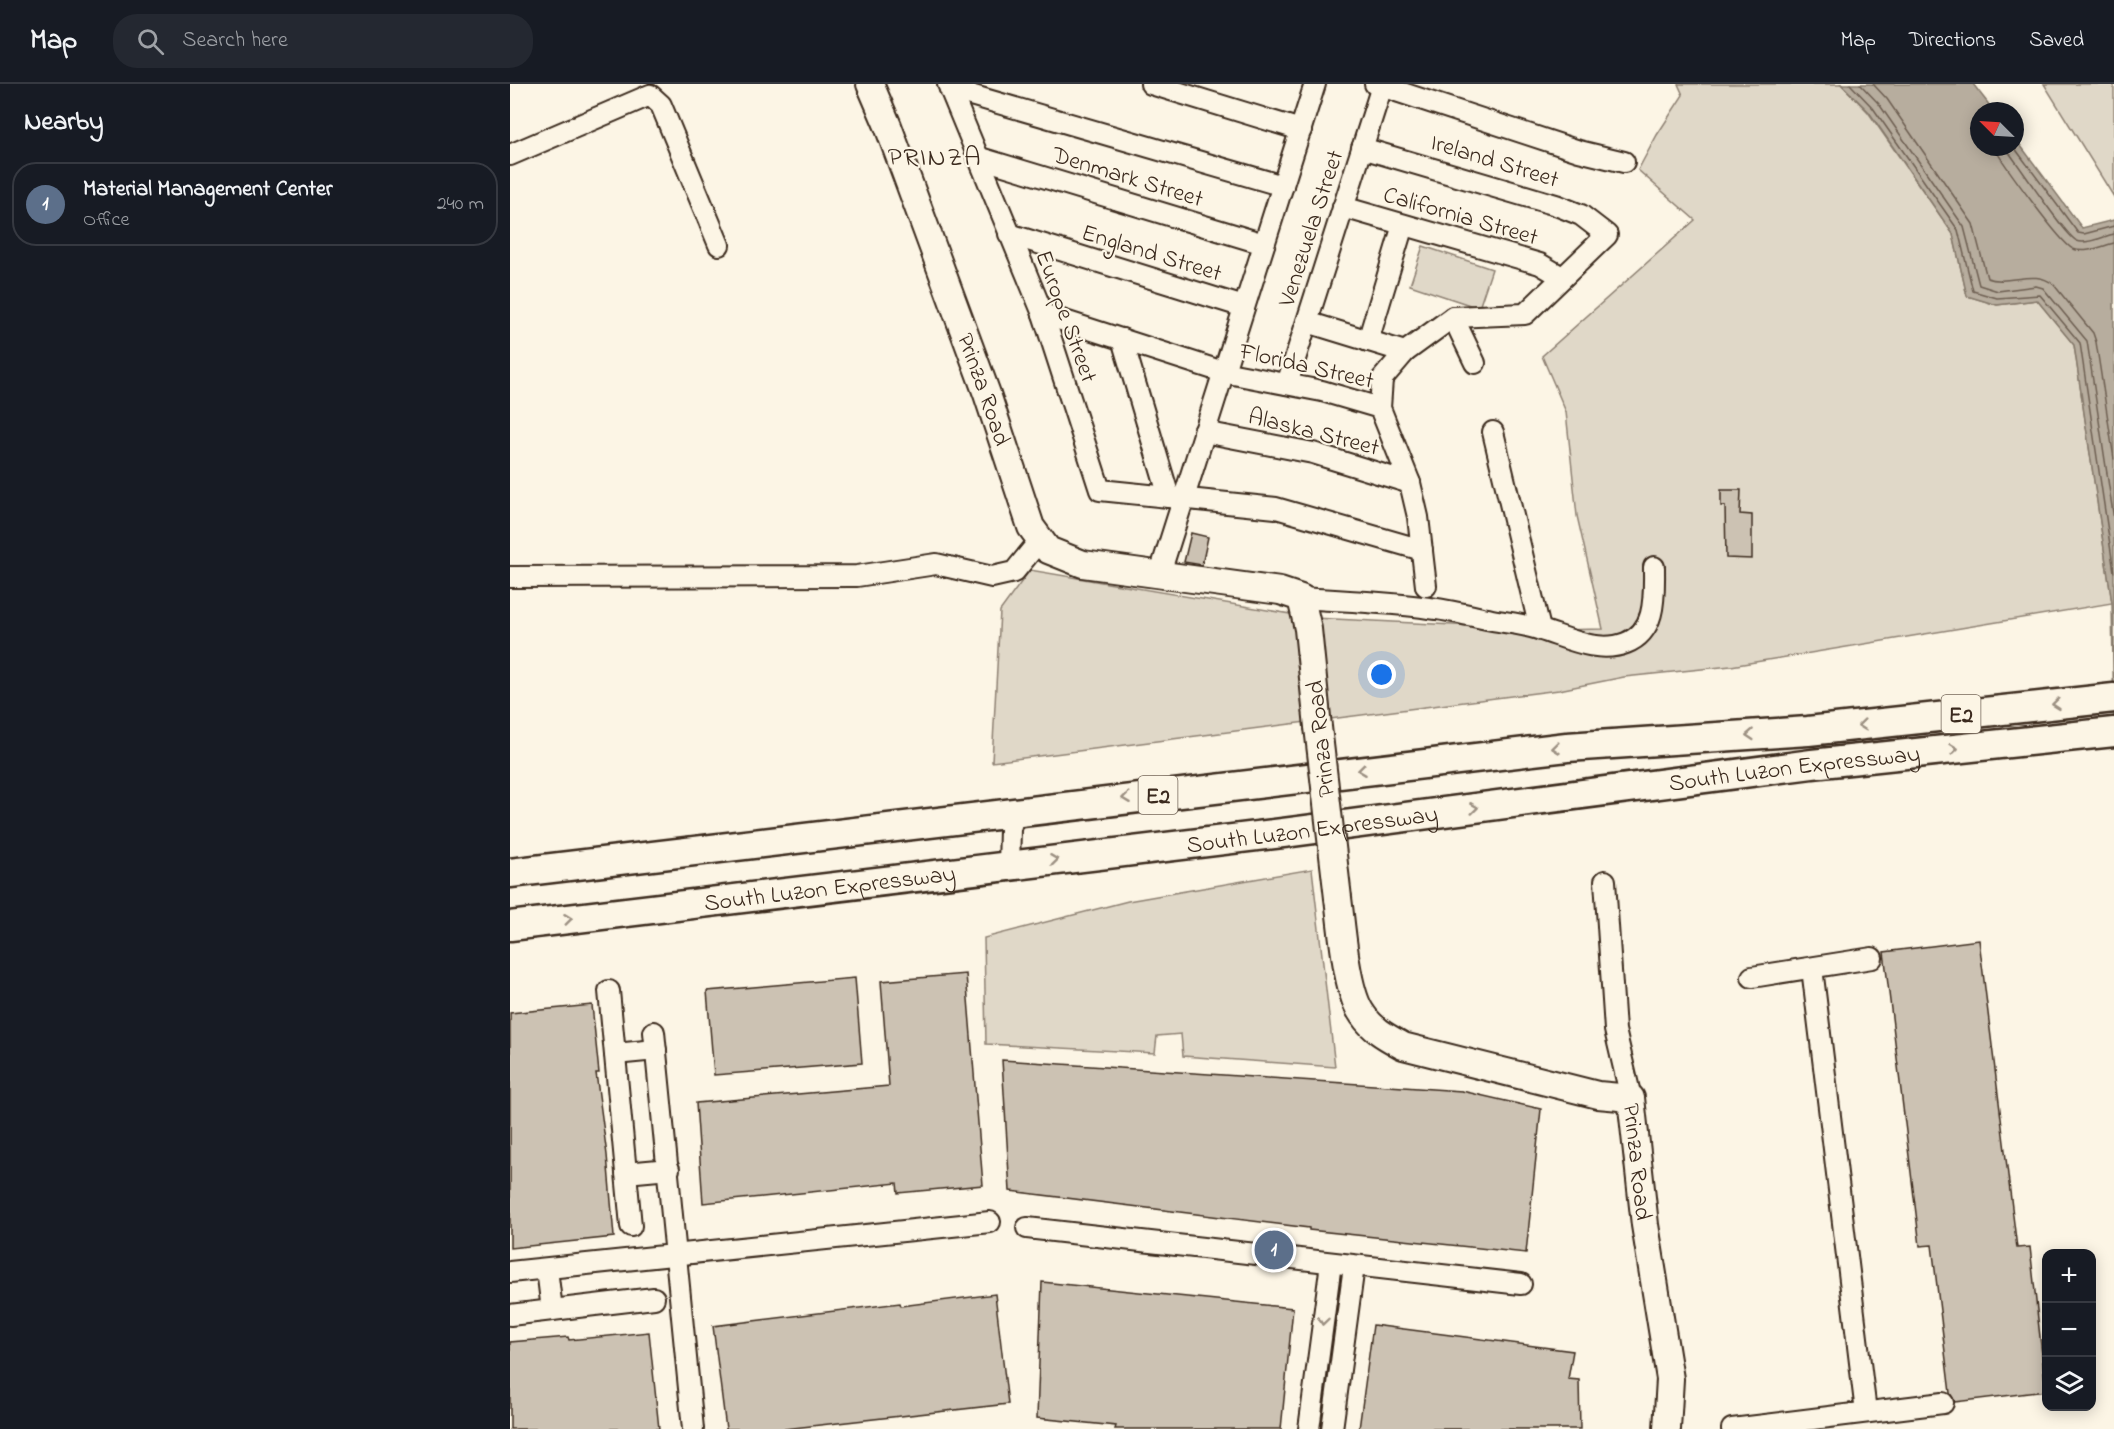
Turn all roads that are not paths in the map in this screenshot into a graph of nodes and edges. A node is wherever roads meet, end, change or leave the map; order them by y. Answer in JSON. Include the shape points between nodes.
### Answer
{"nodes":[{"id":1,"x":870,"y":84,"type":"edge"},
{"id":2,"x":1151,"y":84,"type":"edge"},
{"id":3,"x":1315,"y":84,"type":"edge"},
{"id":4,"x":1378,"y":85,"type":"edge"},
{"id":5,"x":949,"y":86,"type":"edge"},
{"id":6,"x":1301,"y":130,"type":"junction"},
{"id":7,"x":1362,"y":148,"type":"junction"},
{"id":8,"x":510,"y":155,"type":"edge"},
{"id":9,"x":977,"y":157,"type":"junction"},
{"id":10,"x":1624,"y":162,"type":"dead end"},
{"id":11,"x":1283,"y":186,"type":"junction"},
{"id":12,"x":1343,"y":207,"type":"junction"},
{"id":13,"x":1403,"y":225,"type":"junction"},
{"id":14,"x":1009,"y":234,"type":"junction"},
{"id":15,"x":1264,"y":244,"type":"junction"},
{"id":16,"x":719,"y":245,"type":"dead end"},
{"id":17,"x":1562,"y":277,"type":"junction"},
{"id":18,"x":1244,"y":307,"type":"junction"},
{"id":19,"x":1043,"y":315,"type":"junction"},
{"id":20,"x":1453,"y":317,"type":"junction"},
{"id":21,"x":1307,"y":322,"type":"junction"},
{"id":22,"x":1122,"y":339,"type":"junction"},
{"id":23,"x":1368,"y":341,"type":"junction"},
{"id":24,"x":1405,"y":352,"type":"junction"},
{"id":25,"x":1475,"y":363,"type":"dead end"},
{"id":26,"x":1224,"y":372,"type":"junction"},
{"id":27,"x":1287,"y":384,"type":"junction"},
{"id":28,"x":1380,"y":408,"type":"junction"},
{"id":29,"x":1204,"y":432,"type":"junction"},
{"id":30,"x":1493,"y":432,"type":"dead end"},
{"id":31,"x":1410,"y":483,"type":"junction"},
{"id":32,"x":1176,"y":497,"type":"junction"},
{"id":33,"x":1040,"y":540,"type":"junction"},
{"id":34,"x":1422,"y":550,"type":"junction"},
{"id":35,"x":1654,"y":567,"type":"dead end"},
{"id":36,"x":1160,"y":573,"type":"junction"},
{"id":37,"x":510,"y":577,"type":"edge"},
{"id":38,"x":1426,"y":586,"type":"dead end"},
{"id":39,"x":1301,"y":598,"type":"junction"},
{"id":40,"x":1539,"y":629,"type":"junction"},
{"id":41,"x":2114,"y":698,"type":"edge"},
{"id":42,"x":2114,"y":732,"type":"edge"},
{"id":43,"x":1015,"y":812,"type":"junction"},
{"id":44,"x":1009,"y":866,"type":"junction"},
{"id":45,"x":510,"y":873,"type":"edge"},
{"id":46,"x":1605,"y":881,"type":"dead end"},
{"id":47,"x":510,"y":926,"type":"edge"},
{"id":48,"x":1872,"y":958,"type":"dead end"},
{"id":49,"x":1812,"y":968,"type":"junction"},
{"id":50,"x":1752,"y":977,"type":"dead end"},
{"id":51,"x":609,"y":991,"type":"dead end"},
{"id":52,"x":615,"y":1054,"type":"junction"},
{"id":53,"x":1631,"y":1098,"type":"junction"},
{"id":54,"x":669,"y":1169,"type":"junction"},
{"id":55,"x":626,"y":1173,"type":"junction"},
{"id":56,"x":990,"y":1222,"type":"dead end"},
{"id":57,"x":631,"y":1226,"type":"dead end"},
{"id":58,"x":1027,"y":1228,"type":"dead end"},
{"id":59,"x":677,"y":1255,"type":"junction"},
{"id":60,"x":1331,"y":1263,"type":"junction"},
{"id":61,"x":1354,"y":1266,"type":"junction"},
{"id":62,"x":547,"y":1269,"type":"junction"},
{"id":63,"x":510,"y":1272,"type":"edge"},
{"id":64,"x":1521,"y":1284,"type":"dead end"},
{"id":65,"x":654,"y":1298,"type":"dead end"},
{"id":66,"x":552,"y":1310,"type":"junction"},
{"id":67,"x":510,"y":1315,"type":"edge"},
{"id":68,"x":1943,"y":1403,"type":"dead end"},
{"id":69,"x":1866,"y":1412,"type":"junction"},
{"id":70,"x":693,"y":1429,"type":"edge"},
{"id":71,"x":1309,"y":1429,"type":"edge"},
{"id":72,"x":1332,"y":1429,"type":"edge"},
{"id":73,"x":1668,"y":1429,"type":"edge"},
{"id":74,"x":1732,"y":1429,"type":"edge"}],
"edges":[{"from":1,"to":33,"type":"main road","name":"Prinza Road"},
{"from":2,"to":6,"type":"street"},
{"from":3,"to":6,"type":"street"},
{"from":4,"to":7,"type":"street","name":"Venezuela Street"},
{"from":4,"to":10,"type":"street"},
{"from":5,"to":9,"type":"street","name":"Europe Street"},
{"from":5,"to":11,"type":"street"},
{"from":6,"to":11,"type":"street"},
{"from":7,"to":12,"type":"street","name":"Venezuela Street"},
{"from":7,"to":17,"type":"street","name":"Ireland Street","via":[[1581,215],[1607,235]]},
{"from":8,"to":16,"type":"street","via":[[650,95],[661,105]]},
{"from":9,"to":14,"type":"street","name":"Europe Street"},
{"from":9,"to":15,"type":"street","name":"Denmark Street"},
{"from":11,"to":15,"type":"street"},
{"from":12,"to":13,"type":"street","name":"California Street"},
{"from":12,"to":21,"type":"street","name":"Venezuela Street"},
{"from":13,"to":17,"type":"street","name":"California Street","via":[[1540,264]]},
{"from":13,"to":23,"type":"street"},
{"from":14,"to":18,"type":"street","name":"England Street"},
{"from":14,"to":19,"type":"street","name":"Europe Street"},
{"from":15,"to":18,"type":"street"},
{"from":17,"to":20,"type":"street","via":[[1525,314]]},
{"from":18,"to":26,"type":"street"},
{"from":19,"to":22,"type":"street","name":"Florida Street"},
{"from":19,"to":32,"type":"street","name":"Europe Street","via":[[1100,490]]},
{"from":20,"to":24,"type":"street"},
{"from":20,"to":25,"type":"street"},
{"from":21,"to":23,"type":"street"},
{"from":21,"to":27,"type":"street","name":"Venezuela Street"},
{"from":22,"to":26,"type":"street","name":"Florida Street"},
{"from":22,"to":32,"type":"street"},
{"from":23,"to":24,"type":"street"},
{"from":24,"to":28,"type":"street","via":[[1382,380]]},
{"from":26,"to":27,"type":"street","name":"Florida Street"},
{"from":26,"to":29,"type":"street"},
{"from":27,"to":28,"type":"street","name":"Florida Street"},
{"from":28,"to":31,"type":"street"},
{"from":29,"to":31,"type":"street","name":"Alaska Street","via":[[1313,453]]},
{"from":29,"to":32,"type":"street"},
{"from":30,"to":40,"type":"street"},
{"from":31,"to":34,"type":"street"},
{"from":32,"to":34,"type":"street","via":[[1276,508]]},
{"from":32,"to":36,"type":"street"},
{"from":33,"to":36,"type":"main road","via":[[1048,550],[1083,564]]},
{"from":33,"to":37,"type":"street","via":[[1014,572],[992,577],[936,564],[857,576]]},
{"from":34,"to":38,"type":"street"},
{"from":35,"to":40,"type":"street","via":[[1648,624],[1626,643],[1592,645]]},
{"from":36,"to":39,"type":"main road","via":[[1280,591]]},
{"from":39,"to":40,"type":"street","via":[[1429,608]]},
{"from":39,"to":53,"type":"main road","name":"Prinza Road","bridge":true,"via":[[1308,629],[1338,898],[1349,973],[1361,1014],[1377,1031],[1403,1046],[1598,1095]]},
{"from":41,"to":43,"type":"highway","name":"South Luzon Expressway","number":"E2","one_way":true,"via":[[1808,730],[1567,747]]},
{"from":44,"to":42,"type":"highway","name":"South Luzon Expressway","number":"E2","one_way":true,"via":[[1812,764]]},
{"from":43,"to":44,"type":"street","via":[[1010,829]]},
{"from":43,"to":45,"type":"highway","name":"South Luzon Expressway","number":"E2"},
{"from":47,"to":44,"type":"highway","name":"South Luzon Expressway","number":"E2","one_way":true},
{"from":46,"to":53,"type":"street","via":[[1616,1030]]},
{"from":48,"to":49,"type":"street"},
{"from":49,"to":50,"type":"street"},
{"from":49,"to":69,"type":"street"},
{"from":51,"to":52,"type":"street"},
{"from":52,"to":54,"type":"street","via":[[655,1041]]},
{"from":52,"to":55,"type":"street"},
{"from":53,"to":73,"type":"main road","name":"Prinza Road","via":[[1645,1225],[1670,1379]]},
{"from":54,"to":55,"type":"street"},
{"from":54,"to":59,"type":"street"},
{"from":55,"to":57,"type":"street"},
{"from":56,"to":59,"type":"street"},
{"from":58,"to":60,"type":"street"},
{"from":59,"to":62,"type":"street"},
{"from":59,"to":70,"type":"street"},
{"from":60,"to":61,"type":"street"},
{"from":60,"to":71,"type":"street","one_way":true},
{"from":61,"to":64,"type":"street"},
{"from":61,"to":72,"type":"street"},
{"from":62,"to":63,"type":"street"},
{"from":62,"to":66,"type":"street"},
{"from":65,"to":66,"type":"street"},
{"from":66,"to":67,"type":"street"},
{"from":68,"to":69,"type":"street"},
{"from":69,"to":74,"type":"street"}]}
